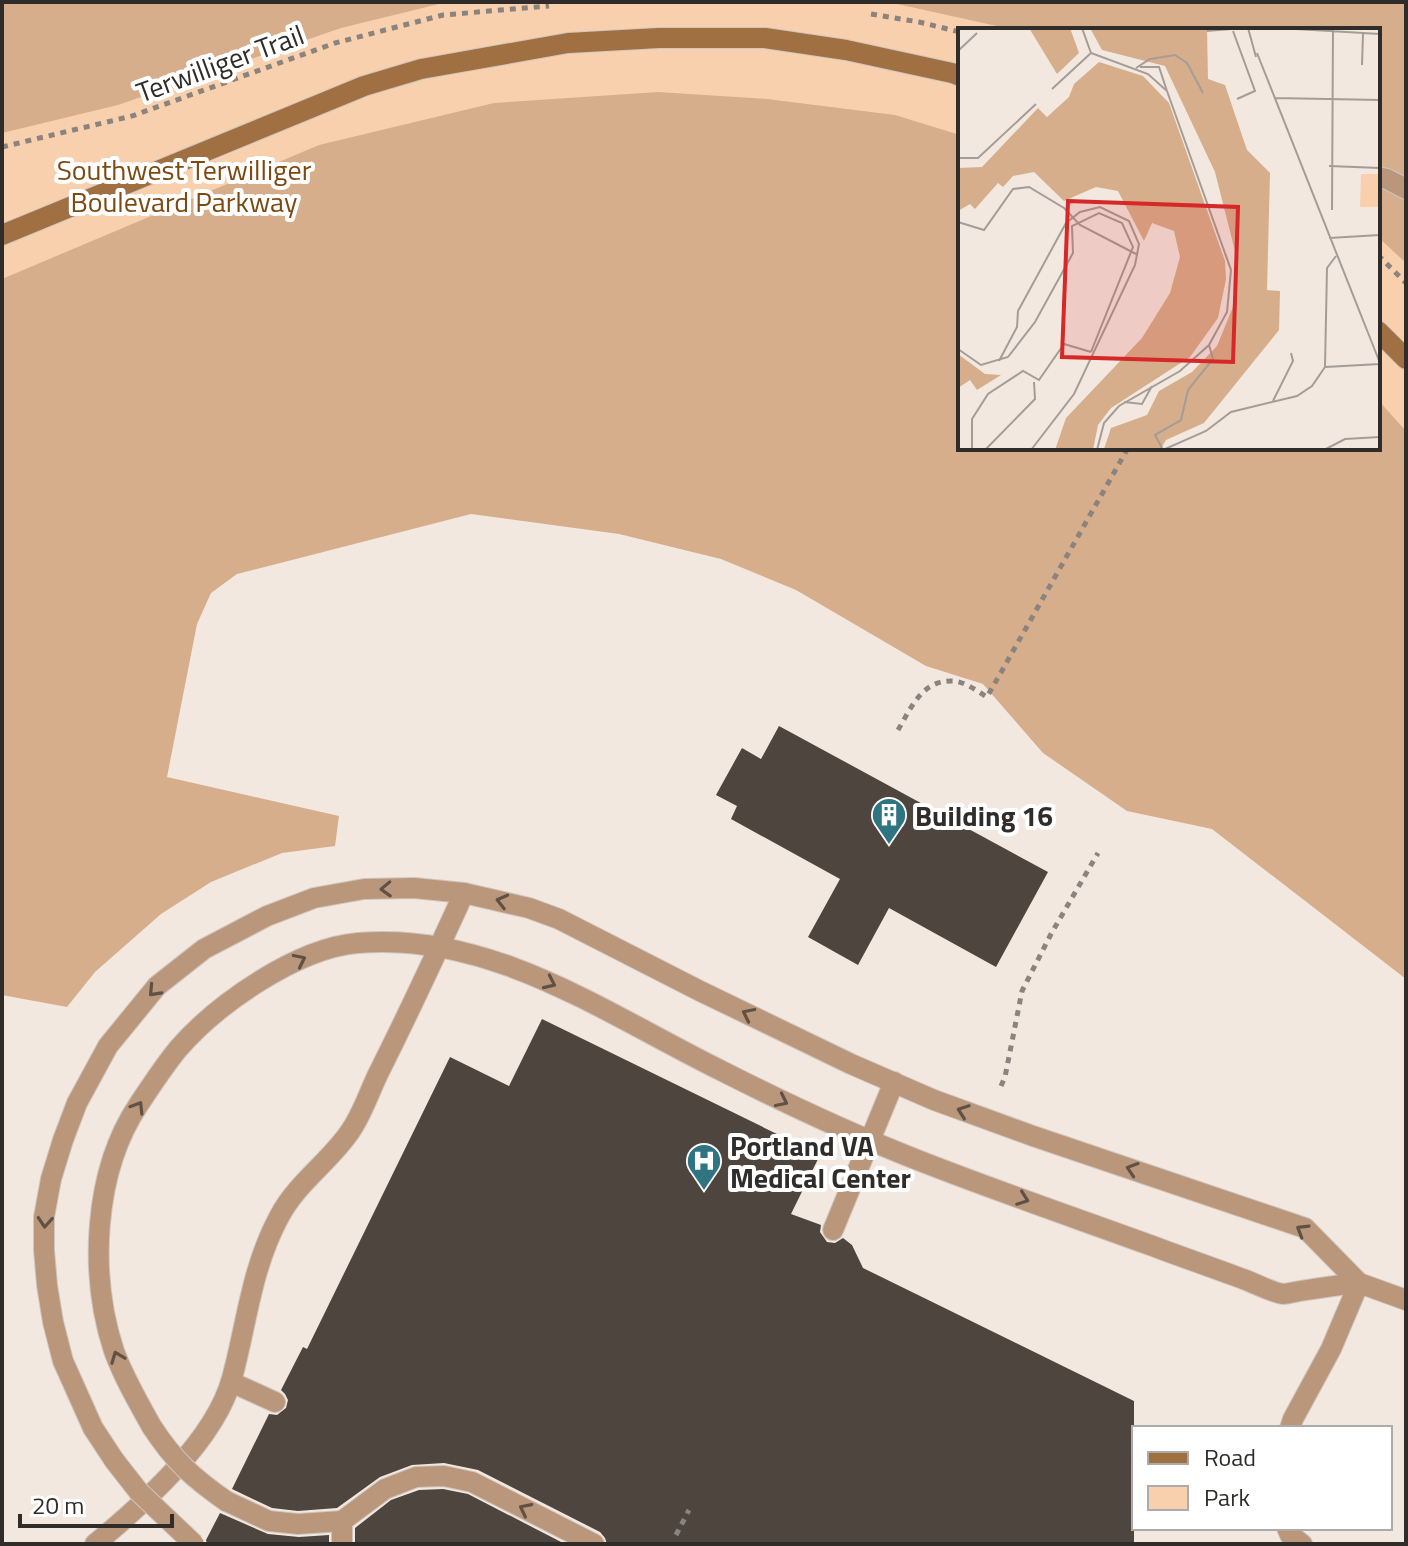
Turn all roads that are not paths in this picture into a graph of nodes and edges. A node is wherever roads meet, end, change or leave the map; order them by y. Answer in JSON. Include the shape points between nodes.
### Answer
{"nodes":[{"id":1,"x":958,"y":75,"type":"edge"},
{"id":2,"x":1380,"y":177,"type":"edge"},
{"id":3,"x":1406,"y":189,"type":"edge"},
{"id":4,"x":2,"y":235,"type":"edge"},
{"id":5,"x":1380,"y":333,"type":"edge"},
{"id":6,"x":1406,"y":359,"type":"edge"},
{"id":7,"x":464,"y":893,"type":"junction"},
{"id":8,"x":439,"y":947,"type":"junction"},
{"id":9,"x":894,"y":1082,"type":"junction"},
{"id":10,"x":870,"y":1140,"type":"junction"},
{"id":11,"x":833,"y":1230,"type":"dead end"},
{"id":12,"x":1359,"y":1283,"type":"junction"},
{"id":13,"x":1406,"y":1300,"type":"edge"},
{"id":14,"x":231,"y":1382,"type":"junction"},
{"id":15,"x":275,"y":1402,"type":"dead end"},
{"id":16,"x":1291,"y":1426,"type":"edge"},
{"id":17,"x":342,"y":1521,"type":"junction"},
{"id":18,"x":1288,"y":1530,"type":"edge"},
{"id":19,"x":95,"y":1544,"type":"edge"},
{"id":20,"x":194,"y":1544,"type":"edge"},
{"id":21,"x":342,"y":1544,"type":"edge"},
{"id":22,"x":594,"y":1544,"type":"edge"},
{"id":23,"x":1302,"y":1544,"type":"edge"}],
"edges":[{"from":1,"to":4,"type":"main road","via":[[765,38],[568,43],[421,69],[364,86]]},
{"from":2,"to":3,"type":"street"},
{"from":5,"to":6,"type":"main road"},
{"from":7,"to":8,"type":"street"},
{"from":9,"to":7,"type":"street","one_way":true,"via":[[559,919]]},
{"from":7,"to":20,"type":"street","one_way":true,"bridge":true,"via":[[364,889],[314,898],[204,949],[157,986],[108,1046],[77,1103],[44,1217],[47,1285],[63,1361],[93,1428],[114,1460]]},
{"from":8,"to":10,"type":"street","one_way":true,"via":[[548,981],[721,1071]]},
{"from":8,"to":14,"type":"street","via":[[349,1133],[280,1214],[254,1275]]},
{"from":17,"to":8,"type":"street","one_way":true,"bridge":true,"via":[[269,1521],[226,1501],[170,1454],[129,1387],[113,1348],[98,1259],[104,1191],[133,1113],[179,1048],[233,1000],[317,951],[397,941]]},
{"from":9,"to":10,"type":"street"},
{"from":12,"to":9,"type":"street","one_way":true,"via":[[1305,1228],[1033,1136]]},
{"from":10,"to":11,"type":"street"},
{"from":10,"to":12,"type":"street","one_way":true,"via":[[1282,1294]]},
{"from":12,"to":13,"type":"street"},
{"from":12,"to":16,"type":"street"},
{"from":14,"to":15,"type":"street"},
{"from":14,"to":19,"type":"street","via":[[211,1424],[179,1466]]},
{"from":17,"to":21,"type":"street"},
{"from":22,"to":17,"type":"street","one_way":true,"via":[[472,1482],[444,1476],[416,1477],[385,1489]]},
{"from":18,"to":23,"type":"street"}]}
